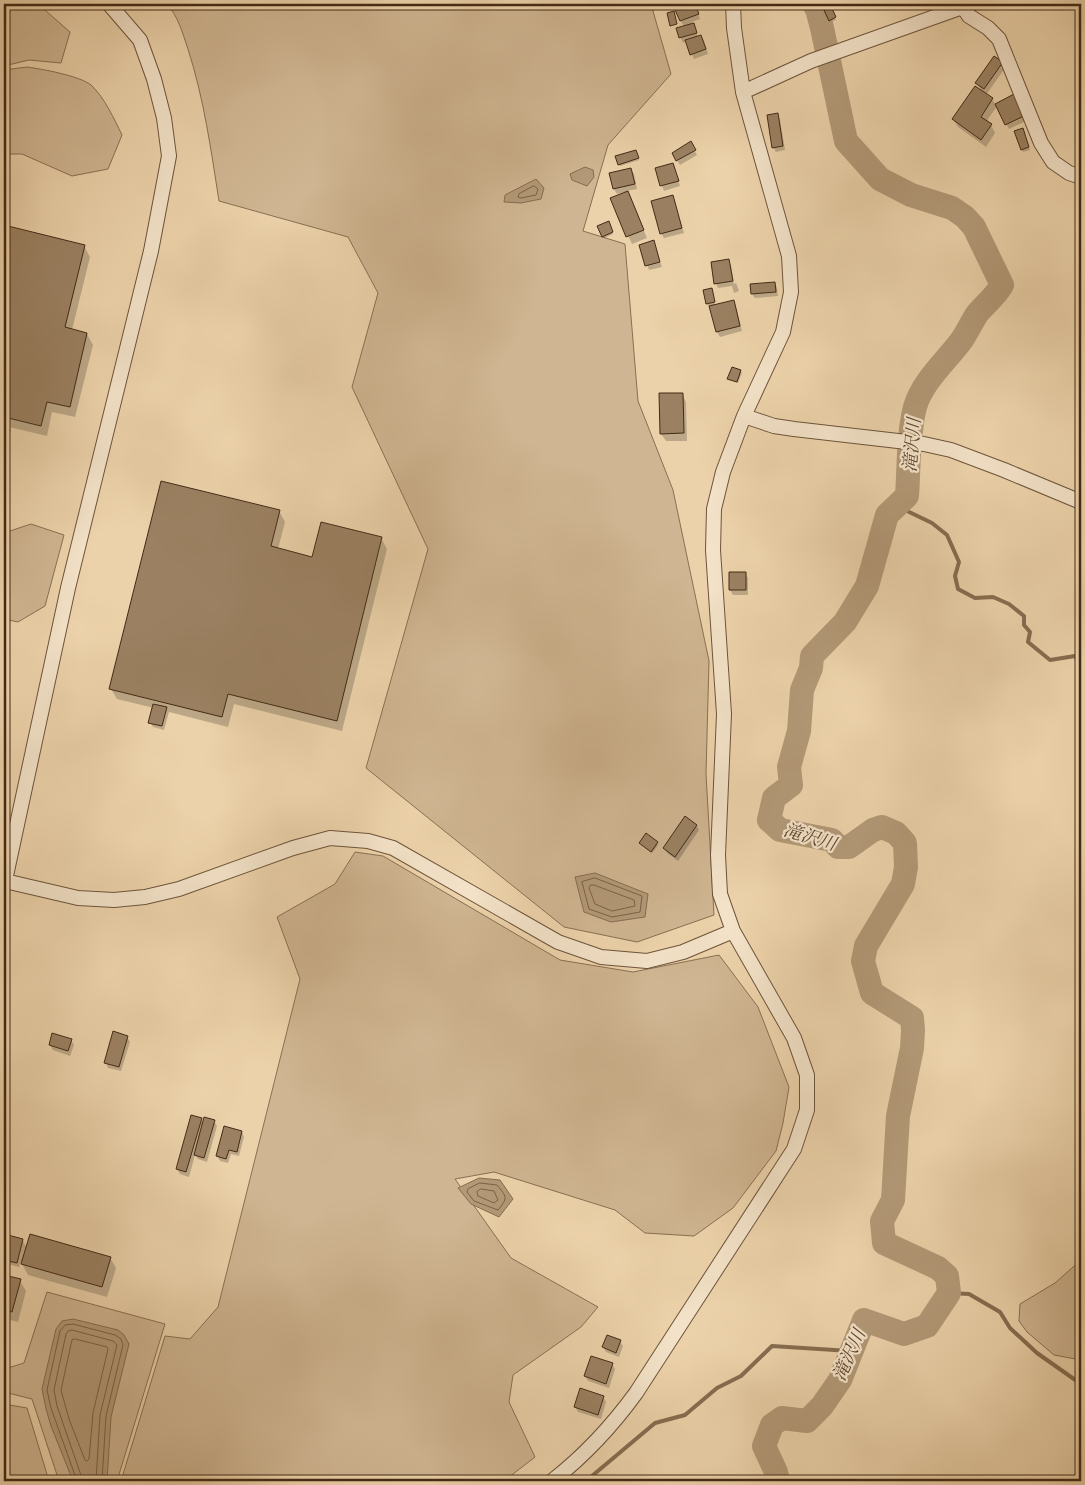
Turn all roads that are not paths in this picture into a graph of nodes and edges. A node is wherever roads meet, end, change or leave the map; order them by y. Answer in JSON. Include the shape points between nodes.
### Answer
{"nodes":[{"id":1,"x":109,"y":4,"type":"edge"},
{"id":2,"x":734,"y":4,"type":"edge"},
{"id":3,"x":967,"y":6,"type":"edge"},
{"id":4,"x":743,"y":92,"type":"junction"},
{"id":5,"x":1081,"y":177,"type":"edge"},
{"id":6,"x":744,"y":416,"type":"junction"},
{"id":7,"x":1081,"y":502,"type":"edge"},
{"id":8,"x":4,"y":883,"type":"edge"},
{"id":9,"x":733,"y":931,"type":"junction"},
{"id":10,"x":552,"y":1481,"type":"edge"}],
"edges":[{"from":1,"to":8,"type":"street","via":[[140,40],[164,118],[169,156],[151,251],[68,588]]},
{"from":2,"to":4,"type":"street"},
{"from":3,"to":4,"type":"street","via":[[812,61]]},
{"from":3,"to":5,"type":"street","via":[[969,16],[999,40],[1041,144],[1053,162]]},
{"from":4,"to":6,"type":"street","via":[[789,256],[791,292],[783,332]]},
{"from":6,"to":7,"type":"street","via":[[774,426],[951,450]]},
{"from":6,"to":9,"type":"street","via":[[723,472],[714,509],[724,714],[718,855],[720,894]]},
{"from":8,"to":9,"type":"street","via":[[78,898],[114,900],[145,896],[179,889],[330,838],[368,841],[393,848],[558,942],[601,957],[647,961],[683,952]]},
{"from":9,"to":10,"type":"street","via":[[794,1038],[807,1075],[807,1110],[794,1149],[636,1393],[591,1446]]}]}
